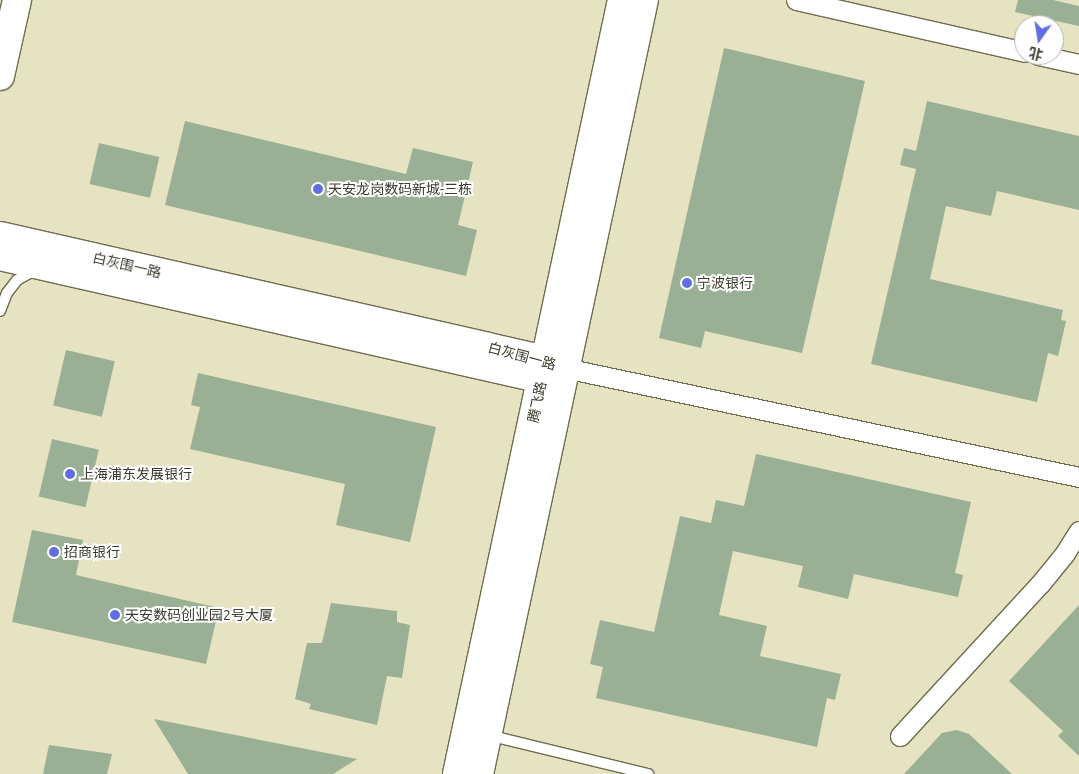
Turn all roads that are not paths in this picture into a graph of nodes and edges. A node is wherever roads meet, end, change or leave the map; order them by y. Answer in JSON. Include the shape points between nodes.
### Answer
{"nodes":[{"id":1,"x":17,"y":0,"type":"edge"},
{"id":2,"x":622,"y":0,"type":"edge"},
{"id":3,"x":644,"y":0,"type":"edge"},
{"id":4,"x":796,"y":0,"type":"edge"},
{"id":5,"x":1014,"y":50,"type":"edge"},
{"id":6,"x":1064,"y":61,"type":"edge"},
{"id":7,"x":1079,"y":64,"type":"edge"},
{"id":8,"x":0,"y":76,"type":"edge"},
{"id":9,"x":0,"y":236,"type":"edge"},
{"id":10,"x":0,"y":256,"type":"edge"},
{"id":11,"x":48,"y":266,"type":"junction"},
{"id":12,"x":0,"y":312,"type":"edge"},
{"id":13,"x":551,"y":369,"type":"junction"},
{"id":14,"x":1079,"y":477,"type":"edge"},
{"id":15,"x":1079,"y":532,"type":"edge"},
{"id":16,"x":477,"y":732,"type":"junction"},
{"id":17,"x":900,"y":736,"type":"dead end"},
{"id":18,"x":457,"y":774,"type":"edge"},
{"id":19,"x":479,"y":774,"type":"edge"},
{"id":20,"x":648,"y":774,"type":"edge"}],
"edges":[{"from":1,"to":8,"type":"street"},
{"from":2,"to":13,"type":"street","name":"腾飞路"},
{"from":3,"to":13,"type":"street","name":"腾飞路"},
{"from":4,"to":5,"type":"street"},
{"from":6,"to":7,"type":"street"},
{"from":9,"to":13,"type":"street","name":"白灰围一路"},
{"from":10,"to":11,"type":"street","name":"白灰围一路"},
{"from":11,"to":12,"type":"lane","via":[[17,280]]},
{"from":11,"to":13,"type":"street","name":"白灰围一路"},
{"from":13,"to":14,"type":"street"},
{"from":13,"to":16,"type":"street","name":"腾飞路"},
{"from":15,"to":17,"type":"street","via":[[1040,584]]},
{"from":16,"to":18,"type":"street","name":"腾飞路"},
{"from":16,"to":19,"type":"street","name":"腾飞路"},
{"from":16,"to":20,"type":"lane"}]}
